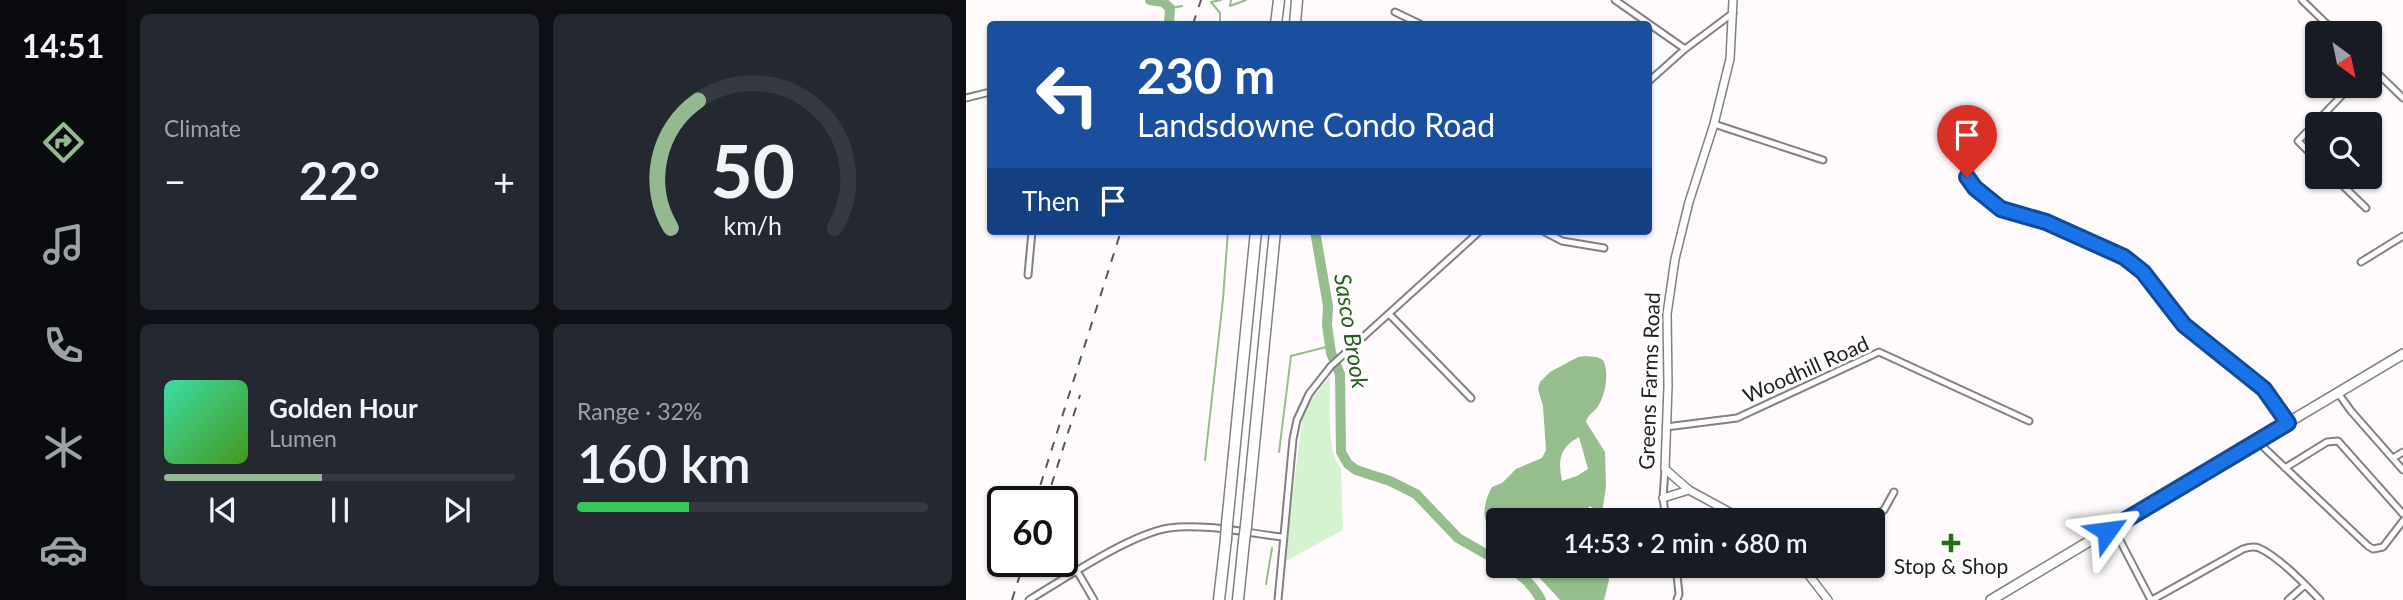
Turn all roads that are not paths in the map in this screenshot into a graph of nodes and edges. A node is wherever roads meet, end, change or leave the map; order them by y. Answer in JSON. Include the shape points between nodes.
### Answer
{"nodes":[{"id":1,"x":1279,"y":0,"type":"edge"},
{"id":2,"x":1297,"y":0,"type":"edge"},
{"id":3,"x":1615,"y":0,"type":"edge"},
{"id":4,"x":1733,"y":0,"type":"edge"},
{"id":5,"x":2302,"y":0,"type":"edge"},
{"id":6,"x":1395,"y":12,"type":"dead end"},
{"id":7,"x":1733,"y":13,"type":"junction"},
{"id":8,"x":1276,"y":21,"type":"edge"},
{"id":9,"x":1295,"y":21,"type":"edge"},
{"id":10,"x":1414,"y":21,"type":"edge"},
{"id":11,"x":1645,"y":21,"type":"edge"},
{"id":12,"x":2324,"y":21,"type":"edge"},
{"id":13,"x":1652,"y":26,"type":"edge"},
{"id":14,"x":1685,"y":49,"type":"junction"},
{"id":15,"x":1652,"y":78,"type":"edge"},
{"id":16,"x":2382,"y":78,"type":"edge"},
{"id":17,"x":987,"y":93,"type":"edge"},
{"id":18,"x":966,"y":98,"type":"edge"},
{"id":19,"x":2339,"y":98,"type":"edge"},
{"id":20,"x":2403,"y":98,"type":"edge"},
{"id":21,"x":2326,"y":112,"type":"edge"},
{"id":22,"x":1714,"y":124,"type":"junction"},
{"id":23,"x":2305,"y":134,"type":"edge"},
{"id":24,"x":2305,"y":148,"type":"edge"},
{"id":25,"x":1823,"y":160,"type":"dead end"},
{"id":26,"x":1967,"y":177,"type":"dead end"},
{"id":27,"x":2346,"y":189,"type":"edge"},
{"id":28,"x":2366,"y":208,"type":"dead end"},
{"id":29,"x":1032,"y":235,"type":"edge"},
{"id":30,"x":1256,"y":235,"type":"edge"},
{"id":31,"x":1275,"y":235,"type":"edge"},
{"id":32,"x":1476,"y":235,"type":"edge"},
{"id":33,"x":1551,"y":235,"type":"edge"},
{"id":34,"x":2403,"y":236,"type":"edge"},
{"id":35,"x":1605,"y":248,"type":"dead end"},
{"id":36,"x":2361,"y":261,"type":"dead end"},
{"id":37,"x":1028,"y":275,"type":"dead end"},
{"id":38,"x":1390,"y":314,"type":"junction"},
{"id":39,"x":2403,"y":354,"type":"edge"},
{"id":40,"x":2339,"y":393,"type":"junction"},
{"id":41,"x":1471,"y":398,"type":"dead end"},
{"id":42,"x":2029,"y":421,"type":"dead end"},
{"id":43,"x":2288,"y":423,"type":"junction"},
{"id":44,"x":1666,"y":427,"type":"junction"},
{"id":45,"x":2257,"y":441,"type":"junction"},
{"id":46,"x":2403,"y":452,"type":"edge"},
{"id":47,"x":2393,"y":458,"type":"junction"},
{"id":48,"x":2285,"y":468,"type":"junction"},
{"id":49,"x":1665,"y":469,"type":"junction"},
{"id":50,"x":2403,"y":470,"type":"edge"},
{"id":51,"x":1689,"y":490,"type":"junction"},
{"id":52,"x":1894,"y":492,"type":"dead end"},
{"id":53,"x":1663,"y":498,"type":"junction"},
{"id":54,"x":1664,"y":508,"type":"edge"},
{"id":55,"x":1722,"y":508,"type":"edge"},
{"id":56,"x":1885,"y":508,"type":"edge"},
{"id":57,"x":2403,"y":514,"type":"edge"},
{"id":58,"x":2403,"y":521,"type":"edge"},
{"id":59,"x":2113,"y":527,"type":"junction"},
{"id":60,"x":1282,"y":537,"type":"junction"},
{"id":61,"x":1078,"y":570,"type":"edge"},
{"id":62,"x":1078,"y":573,"type":"edge"},
{"id":63,"x":1067,"y":577,"type":"edge"},
{"id":64,"x":1677,"y":578,"type":"edge"},
{"id":65,"x":1812,"y":578,"type":"edge"},
{"id":66,"x":2305,"y":585,"type":"junction"},
{"id":67,"x":1028,"y":600,"type":"edge"},
{"id":68,"x":1094,"y":600,"type":"edge"},
{"id":69,"x":1219,"y":600,"type":"edge"},
{"id":70,"x":1239,"y":600,"type":"edge"},
{"id":71,"x":1278,"y":600,"type":"edge"},
{"id":72,"x":1677,"y":600,"type":"edge"},
{"id":73,"x":1828,"y":600,"type":"edge"},
{"id":74,"x":1992,"y":600,"type":"edge"},
{"id":75,"x":2151,"y":600,"type":"edge"},
{"id":76,"x":2288,"y":600,"type":"edge"},
{"id":77,"x":2320,"y":600,"type":"edge"}],
"edges":[{"from":1,"to":8,"type":"highway"},
{"from":2,"to":9,"type":"highway"},
{"from":3,"to":11,"type":"street"},
{"from":4,"to":7,"type":"street","name":"Greens Farms Road"},
{"from":5,"to":12,"type":"street"},
{"from":6,"to":10,"type":"street"},
{"from":7,"to":14,"type":"street"},
{"from":7,"to":22,"type":"street","name":"Greens Farms Road","via":[[1730,59]]},
{"from":13,"to":14,"type":"street"},
{"from":14,"to":15,"type":"street"},
{"from":16,"to":20,"type":"street"},
{"from":17,"to":18,"type":"street"},
{"from":19,"to":21,"type":"street"},
{"from":22,"to":25,"type":"street"},
{"from":22,"to":44,"type":"street","name":"Greens Farms Road","via":[[1675,259],[1667,314]]},
{"from":23,"to":24,"type":"street","via":[[2298,141]]},
{"from":26,"to":43,"type":"street","via":[[2001,209],[2046,222],[2124,257],[2143,272],[2184,325],[2264,389]]},
{"from":27,"to":28,"type":"street"},
{"from":29,"to":37,"type":"street"},
{"from":30,"to":69,"type":"highway","bridge":true},
{"from":31,"to":70,"type":"highway","bridge":true},
{"from":32,"to":38,"type":"street"},
{"from":33,"to":35,"type":"street"},
{"from":34,"to":36,"type":"street"},
{"from":38,"to":41,"type":"street"},
{"from":38,"to":60,"type":"street","via":[[1331,366],[1309,394],[1293,439]]},
{"from":39,"to":40,"type":"main road"},
{"from":40,"to":43,"type":"main road"},
{"from":40,"to":47,"type":"street"},
{"from":42,"to":44,"type":"street","name":"Woodhill Road","via":[[1879,352],[1737,418]]},
{"from":43,"to":45,"type":"main road"},
{"from":44,"to":49,"type":"street","name":"Greens Farms Road"},
{"from":45,"to":48,"type":"street"},
{"from":45,"to":59,"type":"main road"},
{"from":46,"to":47,"type":"street"},
{"from":47,"to":50,"type":"street"},
{"from":48,"to":57,"type":"street","via":[[2327,442],[2338,441]]},
{"from":48,"to":58,"type":"street","via":[[2368,546],[2383,547]]},
{"from":49,"to":51,"type":"street"},
{"from":49,"to":53,"type":"street","name":"Greens Farms Road"},
{"from":51,"to":53,"type":"street"},
{"from":51,"to":55,"type":"street"},
{"from":52,"to":56,"type":"street"},
{"from":53,"to":54,"type":"street","name":"Greens Farms Road"},
{"from":59,"to":74,"type":"main road"},
{"from":59,"to":75,"type":"street"},
{"from":60,"to":61,"type":"street","via":[[1168,528]]},
{"from":60,"to":71,"type":"street"},
{"from":62,"to":68,"type":"street"},
{"from":63,"to":67,"type":"street"},
{"from":64,"to":72,"type":"street"},
{"from":65,"to":73,"type":"street"},
{"from":66,"to":75,"type":"street","via":[[2264,551],[2251,547]]},
{"from":66,"to":76,"type":"street"},
{"from":66,"to":77,"type":"street"}]}
